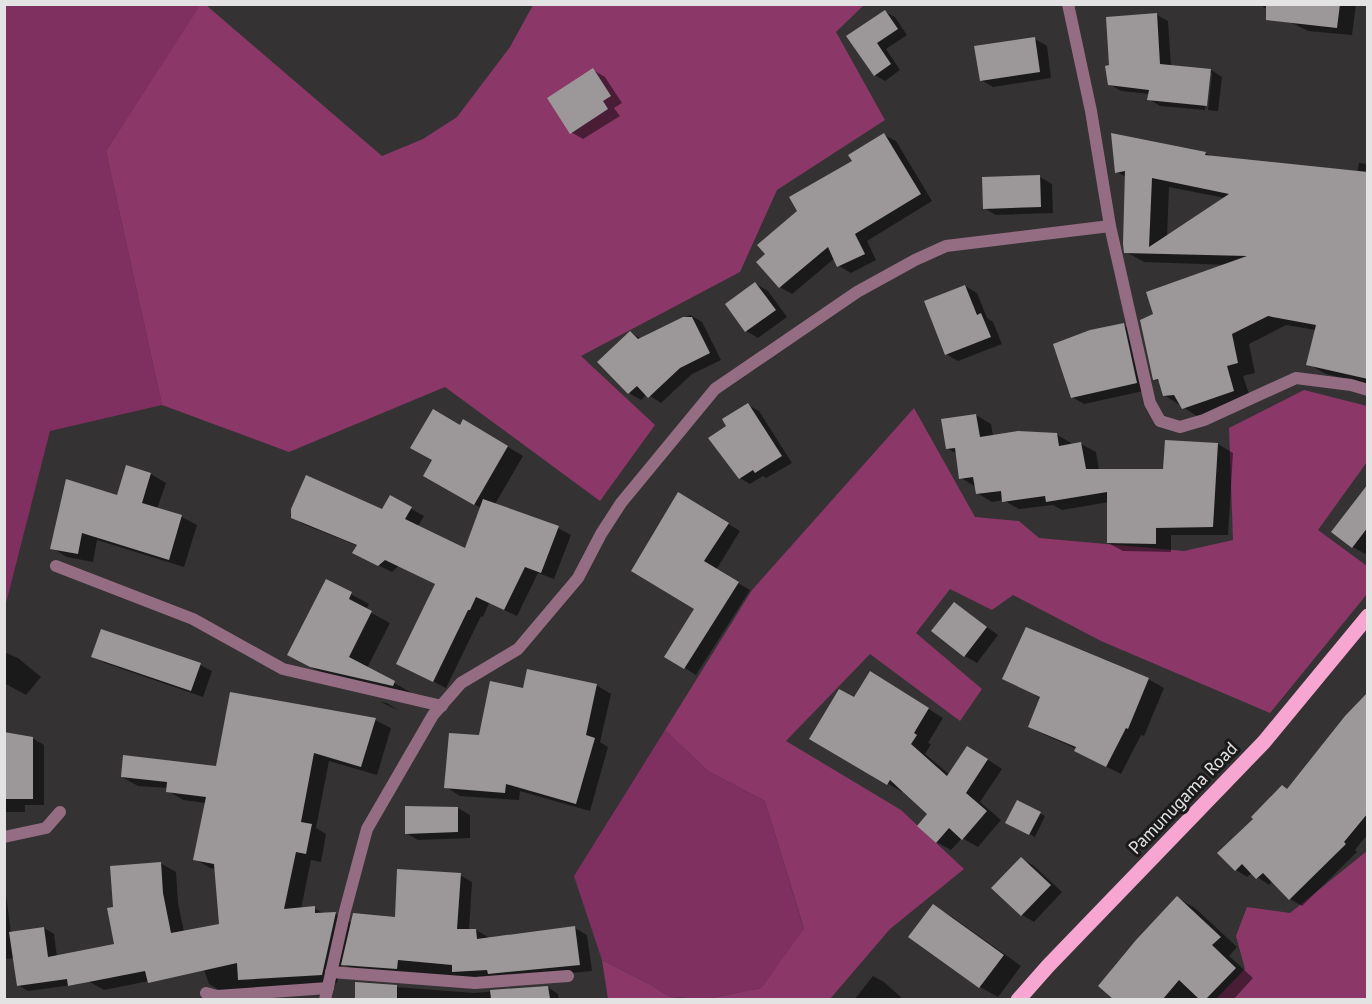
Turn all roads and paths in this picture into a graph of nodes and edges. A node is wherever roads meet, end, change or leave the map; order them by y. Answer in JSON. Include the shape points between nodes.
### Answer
{"nodes":[{"id":1,"x":1068,"y":4,"type":"edge"},
{"id":2,"x":1110,"y":226,"type":"junction"},
{"id":3,"x":1368,"y":390,"type":"edge"},
{"id":4,"x":56,"y":566,"type":"dead end"},
{"id":5,"x":1368,"y":616,"type":"edge"},
{"id":6,"x":442,"y":706,"type":"junction"},
{"id":7,"x":60,"y":812,"type":"dead end"},
{"id":8,"x":4,"y":837,"type":"edge"},
{"id":9,"x":331,"y":972,"type":"junction"},
{"id":10,"x":568,"y":976,"type":"dead end"},
{"id":11,"x":206,"y":993,"type":"dead end"},
{"id":12,"x":327,"y":994,"type":"edge"},
{"id":13,"x":1018,"y":999,"type":"edge"}],
"edges":[{"from":1,"to":2,"type":"street"},
{"from":2,"to":3,"type":"street","via":[[1150,403],[1160,421],[1180,427],[1204,420],[1296,378]]},
{"from":2,"to":6,"type":"street","via":[[946,246],[857,292],[715,389],[621,502],[578,579],[518,649],[461,683]]},
{"from":4,"to":6,"type":"street","via":[[193,619],[283,669]]},
{"from":5,"to":13,"type":"main road","name":"Pamunugama Road","via":[[1264,742]]},
{"from":6,"to":9,"type":"street","via":[[433,715],[368,829]]},
{"from":7,"to":8,"type":"street","via":[[46,828]]},
{"from":9,"to":10,"type":"street","via":[[475,983]]},
{"from":9,"to":12,"type":"street"},
{"from":11,"to":12,"type":"street"}]}
